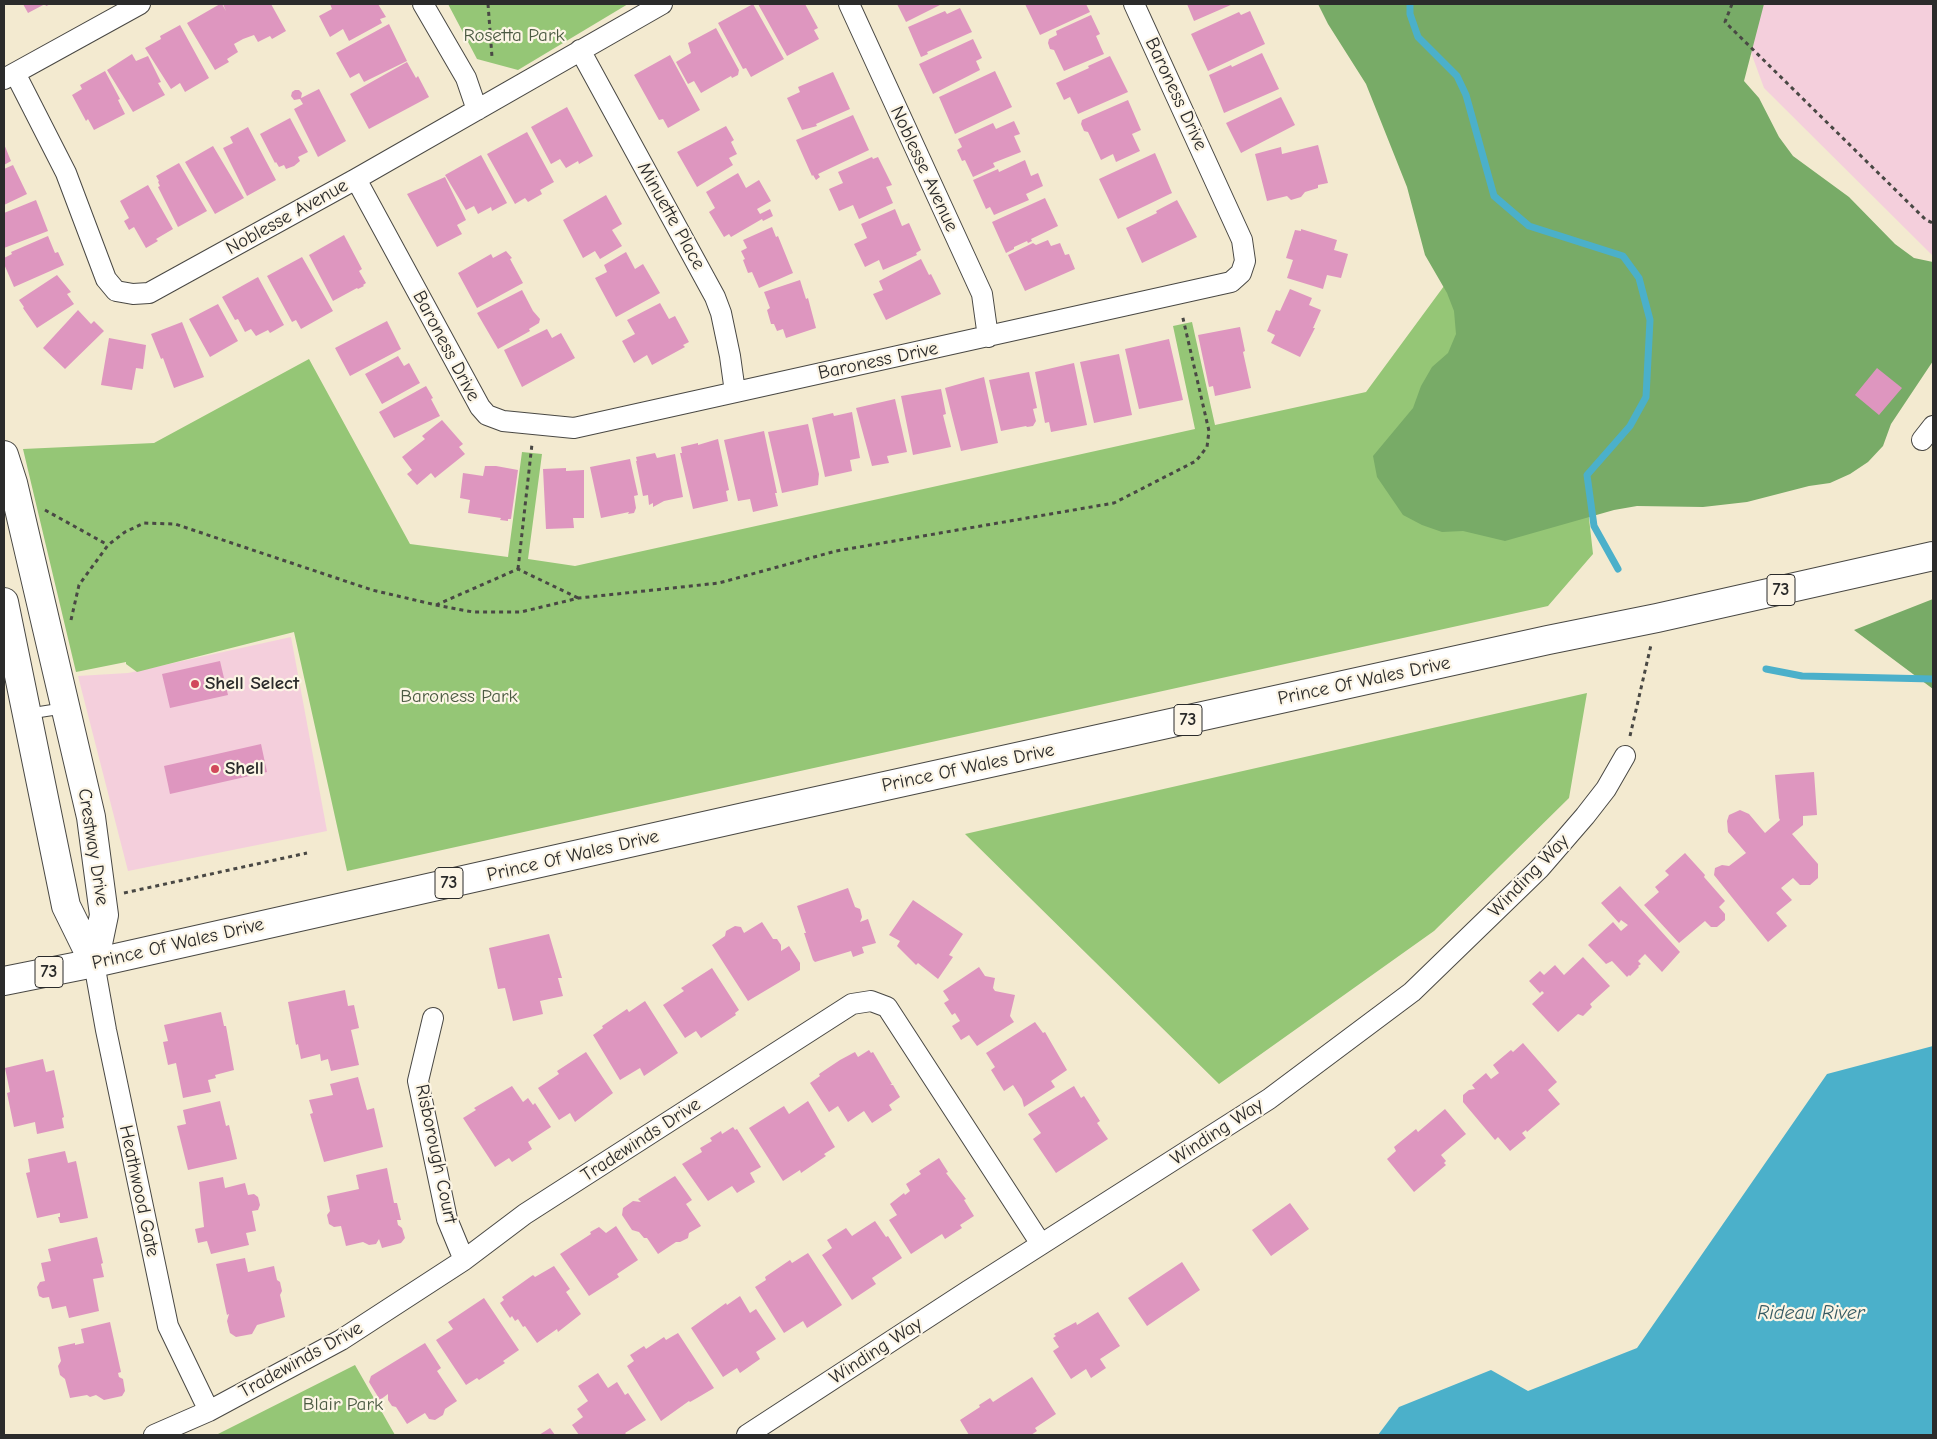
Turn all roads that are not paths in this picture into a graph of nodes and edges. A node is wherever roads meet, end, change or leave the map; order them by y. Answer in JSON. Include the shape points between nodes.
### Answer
{"nodes":[{"id":1,"x":140,"y":4,"type":"edge"},
{"id":2,"x":423,"y":4,"type":"edge"},
{"id":3,"x":662,"y":4,"type":"edge"},
{"id":4,"x":849,"y":4,"type":"edge"},
{"id":5,"x":1134,"y":4,"type":"edge"},
{"id":6,"x":580,"y":50,"type":"junction"},
{"id":7,"x":9,"y":76,"type":"edge"},
{"id":8,"x":477,"y":110,"type":"junction"},
{"id":9,"x":356,"y":179,"type":"junction"},
{"id":10,"x":988,"y":337,"type":"junction"},
{"id":11,"x":735,"y":392,"type":"junction"},
{"id":12,"x":4,"y":456,"type":"edge"},
{"id":13,"x":1933,"y":556,"type":"edge"},
{"id":14,"x":4,"y":602,"type":"edge"},
{"id":15,"x":66,"y":708,"type":"junction"},
{"id":16,"x":26,"y":714,"type":"junction"},
{"id":17,"x":1625,"y":756,"type":"road end"},
{"id":18,"x":94,"y":963,"type":"junction"},
{"id":19,"x":4,"y":981,"type":"edge"},
{"id":20,"x":434,"y":1018,"type":"dead end"},
{"id":21,"x":1041,"y":1244,"type":"junction"},
{"id":22,"x":464,"y":1260,"type":"junction"},
{"id":23,"x":209,"y":1411,"type":"junction"},
{"id":24,"x":154,"y":1435,"type":"edge"},
{"id":25,"x":746,"y":1435,"type":"edge"}],
"edges":[{"from":1,"to":7,"type":"street"},
{"from":2,"to":8,"type":"street","via":[[466,78]]},
{"from":3,"to":6,"type":"street","name":"Noblesse Avenue"},
{"from":4,"to":10,"type":"street","name":"Noblesse Avenue","via":[[982,294]]},
{"from":5,"to":10,"type":"street","name":"Baroness Drive","via":[[1242,240],[1245,260],[1241,272],[1231,282]]},
{"from":6,"to":8,"type":"street","name":"Noblesse Avenue"},
{"from":6,"to":11,"type":"street","name":"Minuette Place","via":[[715,297],[721,313]]},
{"from":7,"to":9,"type":"street","name":"Noblesse Avenue","via":[[66,173],[106,278],[116,291],[149,294]]},
{"from":8,"to":9,"type":"street","name":"Noblesse Avenue"},
{"from":9,"to":11,"type":"street","name":"Baroness Drive","via":[[487,415],[503,421],[574,428]]},
{"from":10,"to":11,"type":"street","name":"Baroness Drive"},
{"from":12,"to":15,"type":"main road","name":"Crestway Drive"},
{"from":13,"to":18,"type":"main road","name":"Prince Of Wales Drive","number":"73"},
{"from":14,"to":16,"type":"main road","name":"Crestway Drive"},
{"from":15,"to":16,"type":"lane"},
{"from":15,"to":18,"type":"main road","name":"Crestway Drive","via":[[91,816],[104,915]]},
{"from":16,"to":18,"type":"main road","name":"Crestway Drive","via":[[66,906]]},
{"from":17,"to":21,"type":"street","name":"Winding Way","via":[[1601,796],[1540,868],[1412,992],[1269,1099]]},
{"from":18,"to":19,"type":"main road","name":"Prince Of Wales Drive","number":"73"},
{"from":18,"to":23,"type":"street","name":"Heathwood Gate","via":[[168,1326]]},
{"from":20,"to":22,"type":"street","name":"Risborough Court","via":[[418,1081],[446,1219]]},
{"from":21,"to":22,"type":"street","name":"Tradewinds Drive","via":[[887,1007],[871,1001],[852,1004],[525,1214]]},
{"from":21,"to":25,"type":"street","name":"Winding Way"},
{"from":22,"to":23,"type":"street","name":"Tradewinds Drive","via":[[340,1340]]},
{"from":23,"to":24,"type":"street","name":"Tradewinds Drive"}]}
